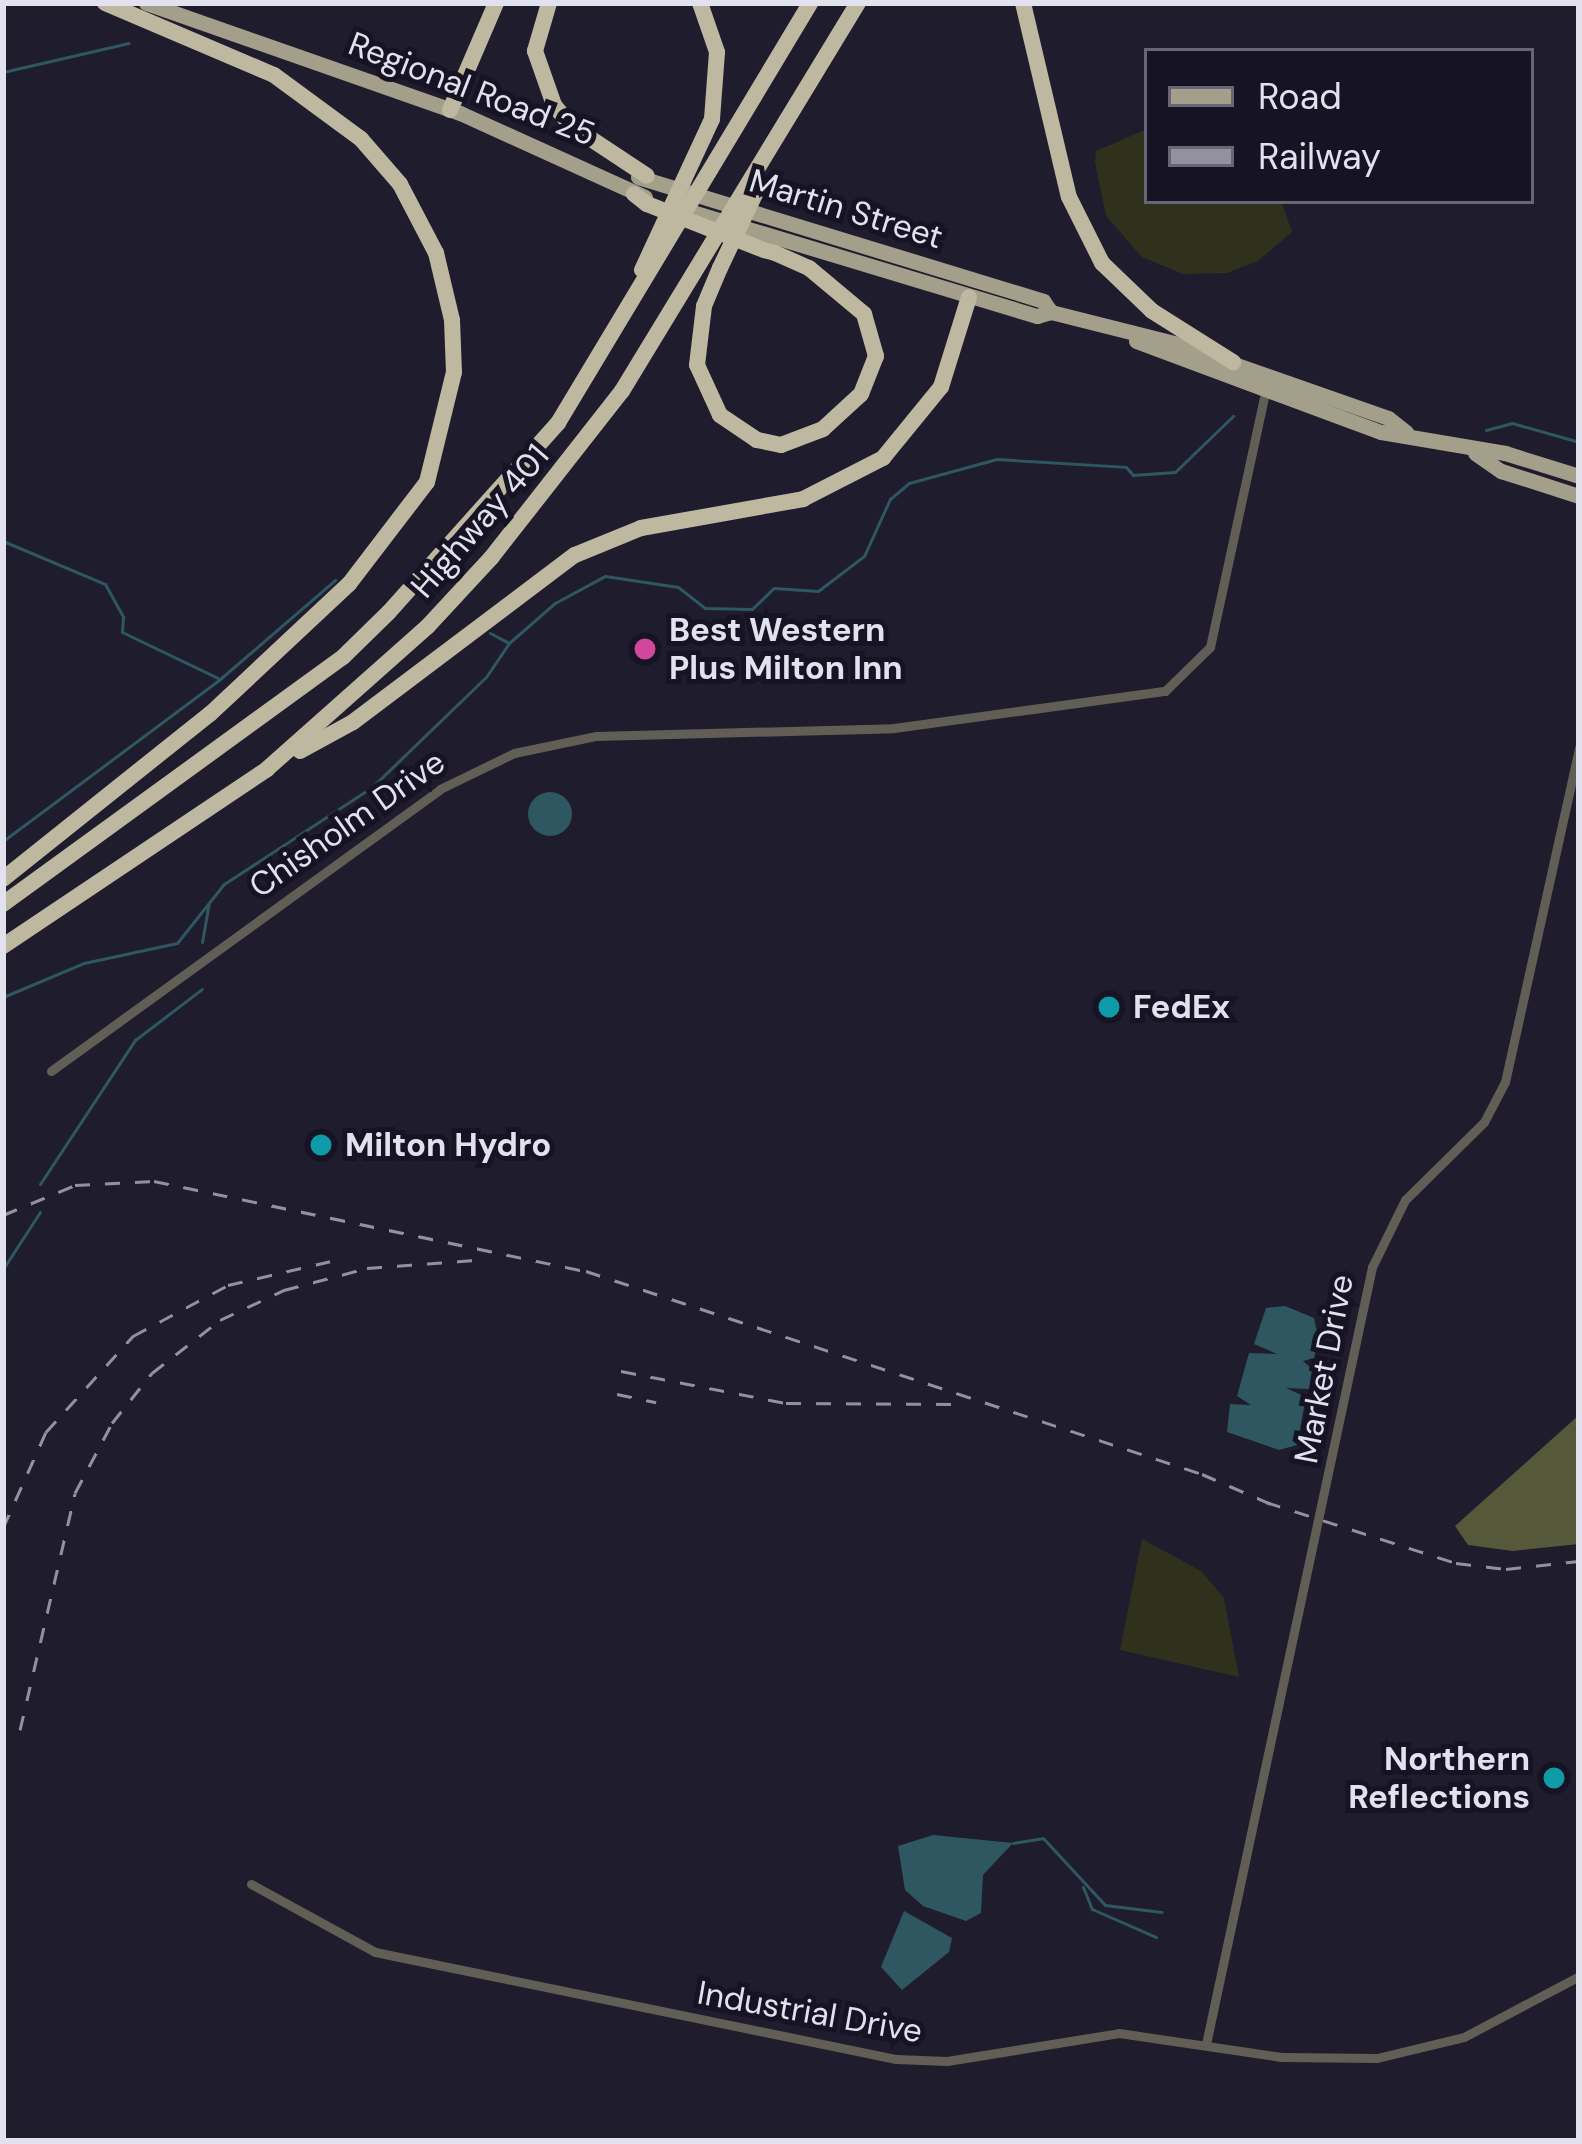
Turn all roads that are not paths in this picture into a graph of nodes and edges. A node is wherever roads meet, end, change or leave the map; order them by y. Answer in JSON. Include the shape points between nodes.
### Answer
{"nodes":[{"id":1,"x":105,"y":3,"type":"edge"},
{"id":2,"x":146,"y":3,"type":"edge"},
{"id":3,"x":496,"y":3,"type":"edge"},
{"id":4,"x":549,"y":3,"type":"edge"},
{"id":5,"x":700,"y":3,"type":"edge"},
{"id":6,"x":810,"y":3,"type":"edge"},
{"id":7,"x":858,"y":3,"type":"edge"},
{"id":8,"x":1023,"y":3,"type":"edge"},
{"id":9,"x":450,"y":110,"type":"junction"},
{"id":10,"x":790,"y":122,"type":"junction"},
{"id":11,"x":647,"y":176,"type":"junction"},
{"id":12,"x":617,"y":178,"type":"junction"},
{"id":13,"x":634,"y":194,"type":"joint"},
{"id":14,"x":768,"y":243,"type":"junction"},
{"id":15,"x":634,"y":295,"type":"junction"},
{"id":16,"x":969,"y":296,"type":"junction"},
{"id":17,"x":1051,"y":313,"type":"junction"},
{"id":18,"x":1123,"y":334,"type":"junction"},
{"id":19,"x":1233,"y":362,"type":"junction"},
{"id":20,"x":1267,"y":384,"type":"junction"},
{"id":21,"x":1473,"y":451,"type":"junction"},
{"id":22,"x":1579,"y":476,"type":"edge"},
{"id":23,"x":1579,"y":496,"type":"edge"},
{"id":24,"x":1579,"y":747,"type":"edge"},
{"id":25,"x":267,"y":769,"type":"junction"},
{"id":26,"x":3,"y":879,"type":"edge"},
{"id":27,"x":3,"y":904,"type":"edge"},
{"id":28,"x":3,"y":946,"type":"edge"},
{"id":29,"x":51,"y":1071,"type":"dead end"},
{"id":30,"x":250,"y":1884,"type":"dead end"},
{"id":31,"x":1579,"y":1976,"type":"edge"},
{"id":32,"x":1206,"y":2044,"type":"junction"}],
"edges":[{"from":1,"to":26,"type":"highway","via":[[274,75],[361,139],[400,184],[436,254],[454,372],[427,482],[350,584],[210,714]]},
{"from":2,"to":9,"type":"main road","name":"Regional Road 25"},
{"from":3,"to":9,"type":"highway"},
{"from":4,"to":11,"type":"highway","via":[[536,51],[554,105],[570,125]]},
{"from":5,"to":15,"type":"highway","via":[[717,52],[712,119],[651,240]]},
{"from":6,"to":15,"type":"highway","name":"Highway 401"},
{"from":7,"to":10,"type":"highway","name":"Highway 401"},
{"from":8,"to":19,"type":"highway","via":[[1082,230],[1127,291]]},
{"from":9,"to":12,"type":"main road","name":"Regional Road 25"},
{"from":10,"to":14,"type":"highway","via":[[697,334],[697,365],[720,416],[781,445],[845,413],[876,356],[873,334],[848,294]]},
{"from":10,"to":25,"type":"highway","name":"Highway 401","via":[[622,391],[528,517],[428,626]]},
{"from":11,"to":12,"type":"main road","name":"Martin Street"},
{"from":11,"to":17,"type":"main road","name":"Martin Street","via":[[1043,302]]},
{"from":12,"to":13,"type":"main road","name":"Regional Road 25"},
{"from":13,"to":14,"type":"highway"},
{"from":14,"to":16,"type":"main road","name":"Martin Street"},
{"from":15,"to":27,"type":"highway","name":"Highway 401","via":[[558,423],[344,657]]},
{"from":16,"to":17,"type":"main road","name":"Martin Street"},
{"from":16,"to":25,"type":"highway","via":[[941,387],[883,458],[803,499],[641,528],[575,555],[352,722]]},
{"from":17,"to":18,"type":"main road","name":"Martin Street"},
{"from":18,"to":19,"type":"main road","name":"Martin Street"},
{"from":18,"to":20,"type":"main road","name":"Martin Street","via":[[1168,360]]},
{"from":19,"to":20,"type":"main road","name":"Martin Street"},
{"from":20,"to":21,"type":"main road","name":"Martin Street"},
{"from":20,"to":29,"type":"street","name":"Chisholm Drive","via":[[1210,647],[1165,691],[894,728],[596,736],[514,753],[440,789]]},
{"from":21,"to":22,"type":"main road","name":"Martin Street"},
{"from":21,"to":23,"type":"main road","name":"Martin Street","via":[[1501,471]]},
{"from":24,"to":32,"type":"street","name":"Market Drive","via":[[1505,1082],[1484,1122],[1405,1200],[1372,1267]]},
{"from":25,"to":28,"type":"highway","name":"Highway 401"},
{"from":30,"to":32,"type":"street","name":"Industrial Drive","via":[[375,1952],[842,2051],[947,2061],[1103,2033]]},
{"from":31,"to":32,"type":"street","name":"Industrial Drive","via":[[1464,2037],[1377,2057],[1303,2059]]}]}
